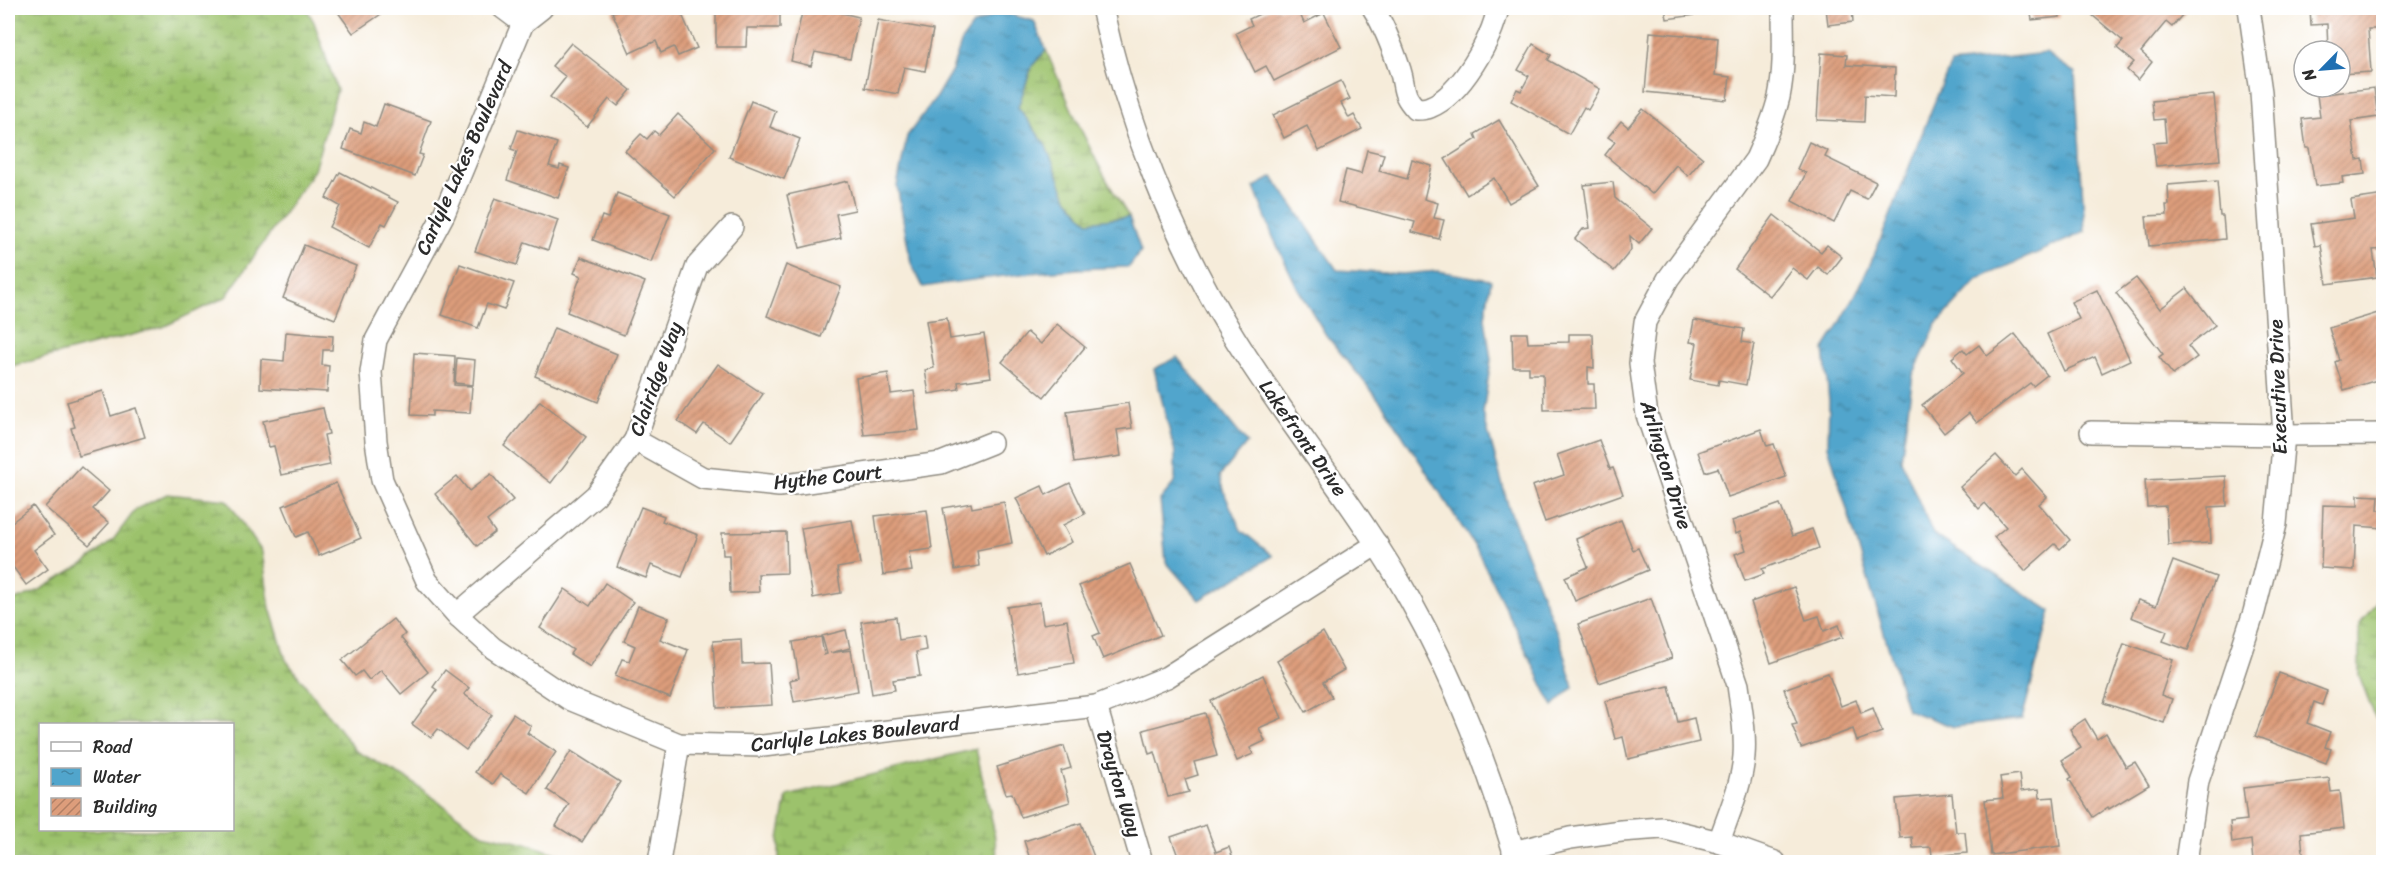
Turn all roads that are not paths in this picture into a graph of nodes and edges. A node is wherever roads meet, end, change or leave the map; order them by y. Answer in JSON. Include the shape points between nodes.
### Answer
{"nodes":[{"id":1,"x":503,"y":8,"type":"edge"},
{"id":2,"x":542,"y":8,"type":"edge"},
{"id":3,"x":1102,"y":8,"type":"edge"},
{"id":4,"x":1373,"y":8,"type":"edge"},
{"id":5,"x":1497,"y":8,"type":"edge"},
{"id":6,"x":1782,"y":8,"type":"edge"},
{"id":7,"x":2249,"y":8,"type":"edge"},
{"id":8,"x":523,"y":23,"type":"junction"},
{"id":9,"x":732,"y":227,"type":"dead end"},
{"id":10,"x":2091,"y":432,"type":"dead end"},
{"id":11,"x":2384,"y":434,"type":"edge"},
{"id":12,"x":2284,"y":435,"type":"junction"},
{"id":13,"x":635,"y":440,"type":"junction"},
{"id":14,"x":991,"y":443,"type":"dead end"},
{"id":15,"x":1377,"y":544,"type":"junction"},
{"id":16,"x":459,"y":617,"type":"junction"},
{"id":17,"x":1096,"y":706,"type":"junction"},
{"id":18,"x":679,"y":744,"type":"junction"},
{"id":19,"x":1719,"y":842,"type":"junction"},
{"id":20,"x":1515,"y":857,"type":"edge"},
{"id":21,"x":659,"y":862,"type":"edge"},
{"id":22,"x":1142,"y":862,"type":"edge"},
{"id":23,"x":1775,"y":862,"type":"edge"},
{"id":24,"x":2186,"y":862,"type":"edge"}],
"edges":[{"from":1,"to":8,"type":"street"},
{"from":2,"to":8,"type":"street","name":"Carlyle Lakes Boulevard"},
{"from":3,"to":15,"type":"street","name":"Lakefront Drive","via":[[1146,154],[1190,257],[1258,375]]},
{"from":4,"to":5,"type":"street","via":[[1400,72],[1405,98],[1416,110],[1429,108],[1464,78],[1482,47]]},
{"from":6,"to":19,"type":"street","name":"Arlington Drive","via":[[1780,94],[1764,141],[1756,159],[1668,279],[1645,322],[1640,363],[1647,415],[1738,685],[1744,757]]},
{"from":7,"to":12,"type":"street","name":"Executive Drive","via":[[2260,92]]},
{"from":8,"to":16,"type":"street","name":"Carlyle Lakes Boulevard","via":[[444,214],[376,340],[371,372],[382,480],[427,581]]},
{"from":9,"to":13,"type":"street","name":"Clairidge Way","via":[[697,266]]},
{"from":10,"to":12,"type":"street"},
{"from":11,"to":12,"type":"street"},
{"from":12,"to":24,"type":"street","name":"Executive Drive","via":[[2276,524],[2254,612],[2198,781]]},
{"from":13,"to":14,"type":"street","name":"Hythe Court","via":[[703,478],[779,486],[941,463]]},
{"from":13,"to":16,"type":"street","name":"Clairidge Way","via":[[596,495],[461,611]]},
{"from":15,"to":17,"type":"street","name":"Carlyle Lakes Boulevard","via":[[1167,677]]},
{"from":15,"to":20,"type":"street","name":"Lakefront Drive","via":[[1448,672],[1474,731]]},
{"from":16,"to":18,"type":"street","name":"Carlyle Lakes Boulevard","via":[[493,648],[569,699]]},
{"from":17,"to":18,"type":"street","name":"Carlyle Lakes Boulevard","via":[[763,746]]},
{"from":17,"to":22,"type":"street","name":"Drayton Way"},
{"from":18,"to":21,"type":"street"},
{"from":19,"to":20,"type":"street","via":[[1662,828],[1621,831],[1570,838]]},
{"from":19,"to":23,"type":"street"}]}
